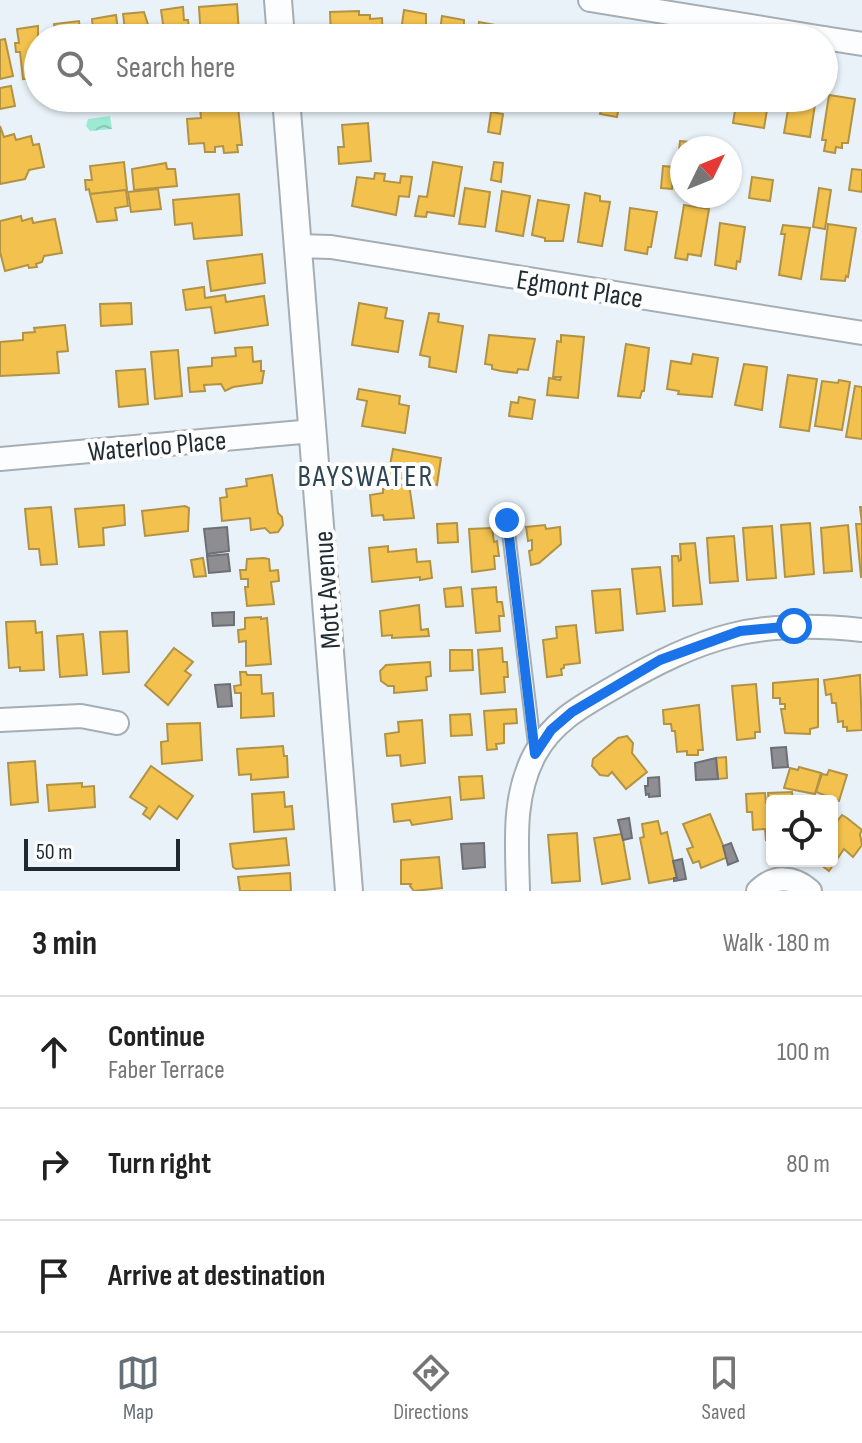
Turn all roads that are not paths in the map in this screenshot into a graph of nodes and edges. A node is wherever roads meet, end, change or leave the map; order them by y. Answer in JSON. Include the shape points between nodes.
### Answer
{"nodes":[{"id":1,"x":278,"y":0,"type":"edge"},
{"id":2,"x":590,"y":0,"type":"edge"},
{"id":3,"x":280,"y":24,"type":"edge"},
{"id":4,"x":738,"y":24,"type":"edge"},
{"id":5,"x":838,"y":40,"type":"edge"},
{"id":6,"x":862,"y":44,"type":"edge"},
{"id":7,"x":287,"y":112,"type":"edge"},
{"id":8,"x":297,"y":246,"type":"junction"},
{"id":9,"x":862,"y":333,"type":"edge"},
{"id":10,"x":313,"y":431,"type":"junction"},
{"id":11,"x":0,"y":459,"type":"edge"},
{"id":12,"x":507,"y":520,"type":"dead end"},
{"id":13,"x":862,"y":630,"type":"edge"},
{"id":14,"x":0,"y":720,"type":"edge"},
{"id":15,"x":117,"y":723,"type":"dead end"},
{"id":16,"x":535,"y":754,"type":"junction"},
{"id":17,"x":349,"y":891,"type":"edge"},
{"id":18,"x":518,"y":891,"type":"edge"},
{"id":19,"x":758,"y":891,"type":"edge"},
{"id":20,"x":810,"y":891,"type":"edge"}],
"edges":[{"from":1,"to":3,"type":"street"},
{"from":2,"to":4,"type":"street"},
{"from":5,"to":6,"type":"street"},
{"from":7,"to":8,"type":"street","name":"Mott Avenue"},
{"from":8,"to":9,"type":"street","name":"Egmont Place","via":[[331,247]]},
{"from":8,"to":10,"type":"street","name":"Mott Avenue"},
{"from":10,"to":11,"type":"street","name":"Waterloo Place"},
{"from":10,"to":17,"type":"street","name":"Mott Avenue"},
{"from":12,"to":16,"type":"lane"},
{"from":13,"to":16,"type":"street","via":[[794,626],[740,631],[660,660],[572,712]]},
{"from":14,"to":15,"type":"street","via":[[81,716]]},
{"from":16,"to":18,"type":"street","via":[[524,779],[516,825]]},
{"from":19,"to":20,"type":"street","via":[[782,879]]}]}
